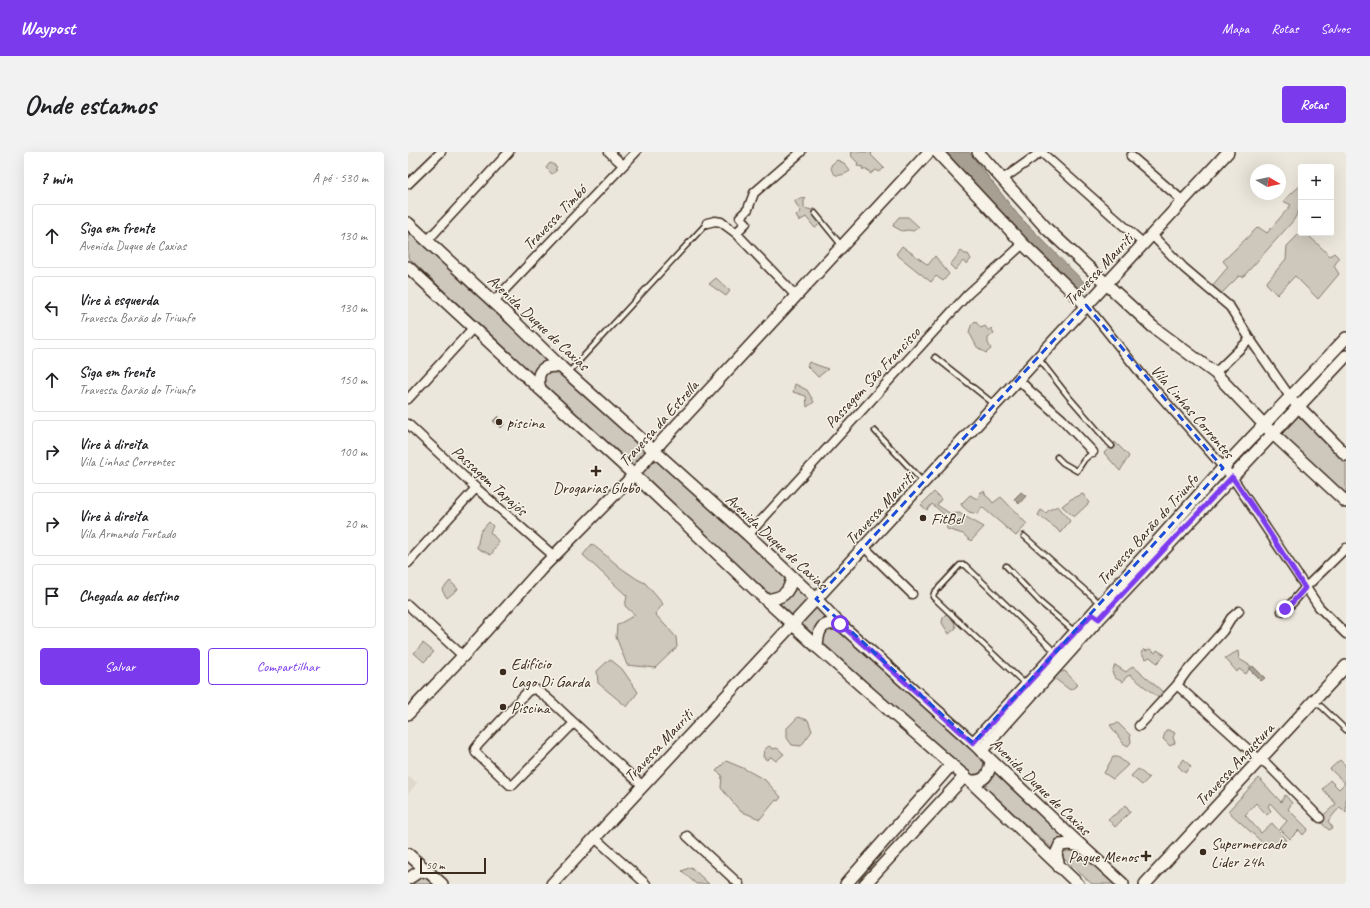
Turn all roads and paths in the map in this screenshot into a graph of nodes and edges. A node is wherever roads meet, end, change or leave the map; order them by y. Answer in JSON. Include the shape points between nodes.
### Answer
{"nodes":[{"id":1,"x":441,"y":152,"type":"edge"},
{"id":2,"x":509,"y":152,"type":"edge"},
{"id":3,"x":609,"y":152,"type":"edge"},
{"id":4,"x":636,"y":152,"type":"edge"},
{"id":5,"x":801,"y":152,"type":"edge"},
{"id":6,"x":929,"y":152,"type":"edge"},
{"id":7,"x":937,"y":152,"type":"edge"},
{"id":8,"x":978,"y":152,"type":"edge"},
{"id":9,"x":1041,"y":152,"type":"edge"},
{"id":10,"x":1228,"y":152,"type":"edge"},
{"id":11,"x":1131,"y":156,"type":"dead end"},
{"id":12,"x":623,"y":165,"type":"junction"},
{"id":13,"x":1003,"y":179,"type":"junction"},
{"id":14,"x":408,"y":184,"type":"edge"},
{"id":15,"x":1183,"y":201,"type":"junction"},
{"id":16,"x":815,"y":213,"type":"dead end"},
{"id":17,"x":408,"y":223,"type":"edge"},
{"id":18,"x":707,"y":223,"type":"joint"},
{"id":19,"x":736,"y":233,"type":"junction"},
{"id":20,"x":1148,"y":239,"type":"junction"},
{"id":21,"x":427,"y":241,"type":"junction"},
{"id":22,"x":1023,"y":244,"type":"junction"},
{"id":23,"x":842,"y":246,"type":"junction"},
{"id":24,"x":408,"y":267,"type":"edge"},
{"id":25,"x":1106,"y":283,"type":"junction"},
{"id":26,"x":796,"y":296,"type":"junction"},
{"id":27,"x":493,"y":302,"type":"junction"},
{"id":28,"x":1088,"y":303,"type":"junction"},
{"id":29,"x":474,"y":327,"type":"junction"},
{"id":30,"x":1346,"y":338,"type":"edge"},
{"id":31,"x":1250,"y":339,"type":"junction"},
{"id":32,"x":1346,"y":356,"type":"edge"},
{"id":33,"x":935,"y":357,"type":"dead end"},
{"id":34,"x":1038,"y":357,"type":"junction"},
{"id":35,"x":565,"y":370,"type":"junction"},
{"id":36,"x":1215,"y":373,"type":"junction"},
{"id":37,"x":1018,"y":379,"type":"junction"},
{"id":38,"x":540,"y":389,"type":"junction"},
{"id":39,"x":408,"y":399,"type":"edge"},
{"id":40,"x":1295,"y":403,"type":"junction"},
{"id":41,"x":995,"y":405,"type":"junction"},
{"id":42,"x":408,"y":424,"type":"edge"},
{"id":43,"x":1264,"y":425,"type":"junction"},
{"id":44,"x":875,"y":431,"type":"dead end"},
{"id":45,"x":1273,"y":434,"type":"junction"},
{"id":46,"x":1112,"y":446,"type":"dead end"},
{"id":47,"x":654,"y":450,"type":"junction"},
{"id":48,"x":1093,"y":452,"type":"joint"},
{"id":49,"x":1346,"y":455,"type":"edge"},
{"id":50,"x":1057,"y":457,"type":"dead end"},
{"id":51,"x":1223,"y":468,"type":"junction"},
{"id":52,"x":633,"y":474,"type":"junction"},
{"id":53,"x":1232,"y":477,"type":"junction"},
{"id":54,"x":924,"y":482,"type":"junction"},
{"id":55,"x":476,"y":488,"type":"junction"},
{"id":56,"x":1346,"y":502,"type":"edge"},
{"id":57,"x":748,"y":534,"type":"junction"},
{"id":58,"x":1024,"y":536,"type":"dead end"},
{"id":59,"x":864,"y":547,"type":"junction"},
{"id":60,"x":1346,"y":548,"type":"edge"},
{"id":61,"x":554,"y":556,"type":"junction"},
{"id":62,"x":408,"y":563,"type":"edge"},
{"id":63,"x":1006,"y":566,"type":"dead end"},
{"id":64,"x":792,"y":577,"type":"junction"},
{"id":65,"x":1305,"y":588,"type":"junction"},
{"id":66,"x":912,"y":594,"type":"dead end"},
{"id":67,"x":816,"y":599,"type":"junction"},
{"id":68,"x":766,"y":600,"type":"junction"},
{"id":69,"x":1098,"y":602,"type":"junction"},
{"id":70,"x":408,"y":605,"type":"edge"},
{"id":71,"x":1239,"y":611,"type":"dead end"},
{"id":72,"x":1282,"y":611,"type":"dead end"},
{"id":73,"x":1096,"y":616,"type":"junction"},
{"id":74,"x":793,"y":624,"type":"junction"},
{"id":75,"x":840,"y":624,"type":"junction"},
{"id":76,"x":1076,"y":632,"type":"junction"},
{"id":77,"x":1346,"y":634,"type":"edge"},
{"id":78,"x":817,"y":647,"type":"junction"},
{"id":79,"x":1054,"y":651,"type":"junction"},
{"id":80,"x":464,"y":656,"type":"junction"},
{"id":81,"x":1346,"y":666,"type":"edge"},
{"id":82,"x":1024,"y":684,"type":"junction"},
{"id":83,"x":1177,"y":685,"type":"junction"},
{"id":84,"x":1313,"y":702,"type":"junction"},
{"id":85,"x":409,"y":712,"type":"edge"},
{"id":86,"x":574,"y":723,"type":"junction"},
{"id":87,"x":1139,"y":726,"type":"dead end"},
{"id":88,"x":1346,"y":730,"type":"edge"},
{"id":89,"x":977,"y":747,"type":"junction"},
{"id":90,"x":1260,"y":760,"type":"junction"},
{"id":91,"x":991,"y":761,"type":"junction"},
{"id":92,"x":952,"y":765,"type":"junction"},
{"id":93,"x":967,"y":779,"type":"junction"},
{"id":94,"x":643,"y":786,"type":"junction"},
{"id":95,"x":1320,"y":818,"type":"dead end"},
{"id":96,"x":687,"y":836,"type":"dead end"},
{"id":97,"x":595,"y":838,"type":"junction"},
{"id":98,"x":1081,"y":846,"type":"junction"},
{"id":99,"x":408,"y":854,"type":"edge"},
{"id":100,"x":1059,"y":867,"type":"junction"},
{"id":101,"x":428,"y":872,"type":"junction"},
{"id":102,"x":408,"y":879,"type":"edge"},
{"id":103,"x":442,"y":884,"type":"edge"},
{"id":104,"x":552,"y":884,"type":"edge"},
{"id":105,"x":646,"y":884,"type":"edge"},
{"id":106,"x":739,"y":884,"type":"edge"},
{"id":107,"x":846,"y":884,"type":"edge"},
{"id":108,"x":865,"y":884,"type":"edge"},
{"id":109,"x":1078,"y":884,"type":"edge"},
{"id":110,"x":1123,"y":884,"type":"edge"},
{"id":111,"x":1145,"y":884,"type":"edge"}],
"edges":[{"from":1,"to":14,"type":"street"},
{"from":2,"to":21,"type":"street"},
{"from":3,"to":12,"type":"street"},
{"from":4,"to":12,"type":"street","name":"Travessa Timbó"},
{"from":5,"to":19,"type":"street","via":[[754,193],[748,209],[740,217],[746,223]]},
{"from":6,"to":23,"type":"street","name":"Travessa da Estrella"},
{"from":7,"to":22,"type":"street"},
{"from":8,"to":13,"type":"street"},
{"from":9,"to":13,"type":"street"},
{"from":9,"to":20,"type":"street"},
{"from":10,"to":15,"type":"street","name":"Travessa Mauriti"},
{"from":11,"to":15,"type":"street"},
{"from":12,"to":27,"type":"street","name":"Travessa Timbó"},
{"from":13,"to":25,"type":"street","via":[[1047,229]]},
{"from":15,"to":20,"type":"street","name":"Travessa Mauriti"},
{"from":16,"to":23,"type":"lane"},
{"from":17,"to":21,"type":"street","name":"Avenida Duque de Caxias"},
{"from":18,"to":19,"type":"street","via":[[721,222]]},
{"from":18,"to":35,"type":"lane"},
{"from":19,"to":26,"type":"street"},
{"from":20,"to":25,"type":"street","name":"Travessa Mauriti"},
{"from":20,"to":31,"type":"street","via":[[1230,307]]},
{"from":21,"to":27,"type":"street","name":"Avenida Duque de Caxias"},
{"from":22,"to":28,"type":"street"},
{"from":22,"to":57,"type":"street","name":"Passagem São Francisco","via":[[968,294]]},
{"from":23,"to":26,"type":"street","name":"Travessa da Estrella"},
{"from":24,"to":29,"type":"street"},
{"from":25,"to":28,"type":"street","name":"Travessa Mauriti"},
{"from":25,"to":36,"type":"street","via":[[1153,327]]},
{"from":26,"to":47,"type":"street","name":"Travessa da Estrella"},
{"from":27,"to":35,"type":"street","name":"Avenida Duque de Caxias"},
{"from":28,"to":34,"type":"street","name":"Travessa Mauriti"},
{"from":28,"to":51,"type":"street","name":"Vila Linhas Correntes","via":[[1142,375]]},
{"from":29,"to":38,"type":"street"},
{"from":29,"to":39,"type":"street"},
{"from":30,"to":40,"type":"street","name":"Travessa Barão do Triunfo"},
{"from":31,"to":36,"type":"street"},
{"from":31,"to":40,"type":"street"},
{"from":32,"to":40,"type":"street","name":"Travessa Barão do Triunfo"},
{"from":33,"to":41,"type":"lane"},
{"from":34,"to":37,"type":"street","name":"Travessa Mauriti"},
{"from":34,"to":46,"type":"lane"},
{"from":35,"to":38,"type":"street","via":[[548,367],[541,371],[538,380]]},
{"from":35,"to":47,"type":"street","name":"Avenida Duque de Caxias"},
{"from":36,"to":43,"type":"street"},
{"from":37,"to":41,"type":"street","name":"Travessa Mauriti"},
{"from":37,"to":48,"type":"street","via":[[1062,419]]},
{"from":38,"to":52,"type":"street"},
{"from":40,"to":43,"type":"street","name":"Travessa Barão do Triunfo"},
{"from":40,"to":45,"type":"street","name":"Travessa Barão do Triunfo"},
{"from":40,"to":49,"type":"street"},
{"from":41,"to":54,"type":"street","name":"Travessa Mauriti"},
{"from":42,"to":55,"type":"street","name":"Passagem Tapajós"},
{"from":43,"to":45,"type":"street"},
{"from":43,"to":51,"type":"street","name":"Travessa Barão do Triunfo"},
{"from":44,"to":54,"type":"lane"},
{"from":45,"to":53,"type":"street","name":"Travessa Barão do Triunfo"},
{"from":45,"to":56,"type":"street"},
{"from":47,"to":52,"type":"street","name":"Travessa da Estrella"},
{"from":47,"to":57,"type":"street","name":"Avenida Duque de Caxias"},
{"from":48,"to":50,"type":"lane","via":[[1077,471]]},
{"from":51,"to":53,"type":"street","name":"Vila Linhas Correntes"},
{"from":51,"to":69,"type":"street","name":"Travessa Barão do Triunfo"},
{"from":52,"to":61,"type":"street","name":"Travessa da Estrella"},
{"from":52,"to":68,"type":"street"},
{"from":53,"to":65,"type":"street","name":"Vila Linhas Correntes"},
{"from":53,"to":73,"type":"street","name":"Travessa Barão do Triunfo"},
{"from":54,"to":59,"type":"street","name":"Travessa Mauriti"},
{"from":55,"to":61,"type":"street","name":"Passagem Tapajós"},
{"from":55,"to":62,"type":"street"},
{"from":57,"to":64,"type":"street","name":"Avenida Duque de Caxias"},
{"from":58,"to":69,"type":"lane"},
{"from":59,"to":66,"type":"street"},
{"from":59,"to":67,"type":"street","name":"Travessa Mauriti"},
{"from":60,"to":65,"type":"street"},
{"from":61,"to":80,"type":"street","name":"Travessa da Estrella"},
{"from":63,"to":76,"type":"lane","via":[[1041,603]]},
{"from":64,"to":67,"type":"street","name":"Avenida Duque de Caxias"},
{"from":64,"to":68,"type":"street","via":[[785,594],[776,599]]},
{"from":65,"to":72,"type":"street"},
{"from":65,"to":77,"type":"street","name":"Vila Linhas Correntes","via":[[1319,607]]},
{"from":67,"to":74,"type":"street","name":"Travessa Mauriti"},
{"from":67,"to":75,"type":"street","name":"Avenida Duque de Caxias"},
{"from":68,"to":74,"type":"street"},
{"from":69,"to":73,"type":"street","name":"Travessa Barão do Triunfo"},
{"from":70,"to":80,"type":"street"},
{"from":71,"to":83,"type":"street"},
{"from":73,"to":76,"type":"street","name":"Travessa Barão do Triunfo"},
{"from":73,"to":89,"type":"street","name":"Travessa Barão do Triunfo"},
{"from":74,"to":78,"type":"street"},
{"from":74,"to":94,"type":"street","name":"Travessa Mauriti"},
{"from":75,"to":78,"type":"street","via":[[832,623],[822,627]]},
{"from":75,"to":89,"type":"street","name":"Avenida Duque de Caxias"},
{"from":76,"to":79,"type":"street","name":"Travessa Barão do Triunfo"},
{"from":78,"to":92,"type":"street"},
{"from":79,"to":82,"type":"street","name":"Travessa Barão do Triunfo"},
{"from":79,"to":82,"type":"lane","via":[[965,565],[960,565],[934,593],[933,598]]},
{"from":80,"to":85,"type":"street","name":"Travessa da Estrella"},
{"from":81,"to":84,"type":"street","name":"Travessa Angustura"},
{"from":82,"to":89,"type":"street","name":"Travessa Barão do Triunfo"},
{"from":83,"to":87,"type":"street"},
{"from":83,"to":90,"type":"street"},
{"from":84,"to":88,"type":"lane","via":[[1322,707]]},
{"from":84,"to":90,"type":"street","name":"Travessa Angustura"},
{"from":86,"to":86,"type":"street","via":[[542,694],[532,689],[478,745],[476,753],[513,785]]},
{"from":86,"to":94,"type":"street"},
{"from":89,"to":91,"type":"street","name":"Avenida Duque de Caxias"},
{"from":90,"to":95,"type":"street"},
{"from":90,"to":111,"type":"street","name":"Travessa Angustura"},
{"from":91,"to":93,"type":"street","via":[[986,777],[979,782]]},
{"from":91,"to":98,"type":"street","name":"Avenida Duque de Caxias"},
{"from":92,"to":93,"type":"street"},
{"from":92,"to":107,"type":"street"},
{"from":93,"to":100,"type":"street"},
{"from":93,"to":108,"type":"street"},
{"from":94,"to":97,"type":"street","name":"Travessa Mauriti"},
{"from":96,"to":106,"type":"street"},
{"from":97,"to":104,"type":"street","name":"Travessa Mauriti"},
{"from":97,"to":105,"type":"street"},
{"from":98,"to":100,"type":"street","via":[[1060,846],[1056,854]]},
{"from":98,"to":110,"type":"street","name":"Avenida Duque de Caxias"},
{"from":99,"to":101,"type":"street"},
{"from":100,"to":109,"type":"street"},
{"from":101,"to":102,"type":"street","via":[[420,871]]},
{"from":101,"to":103,"type":"street"}]}
